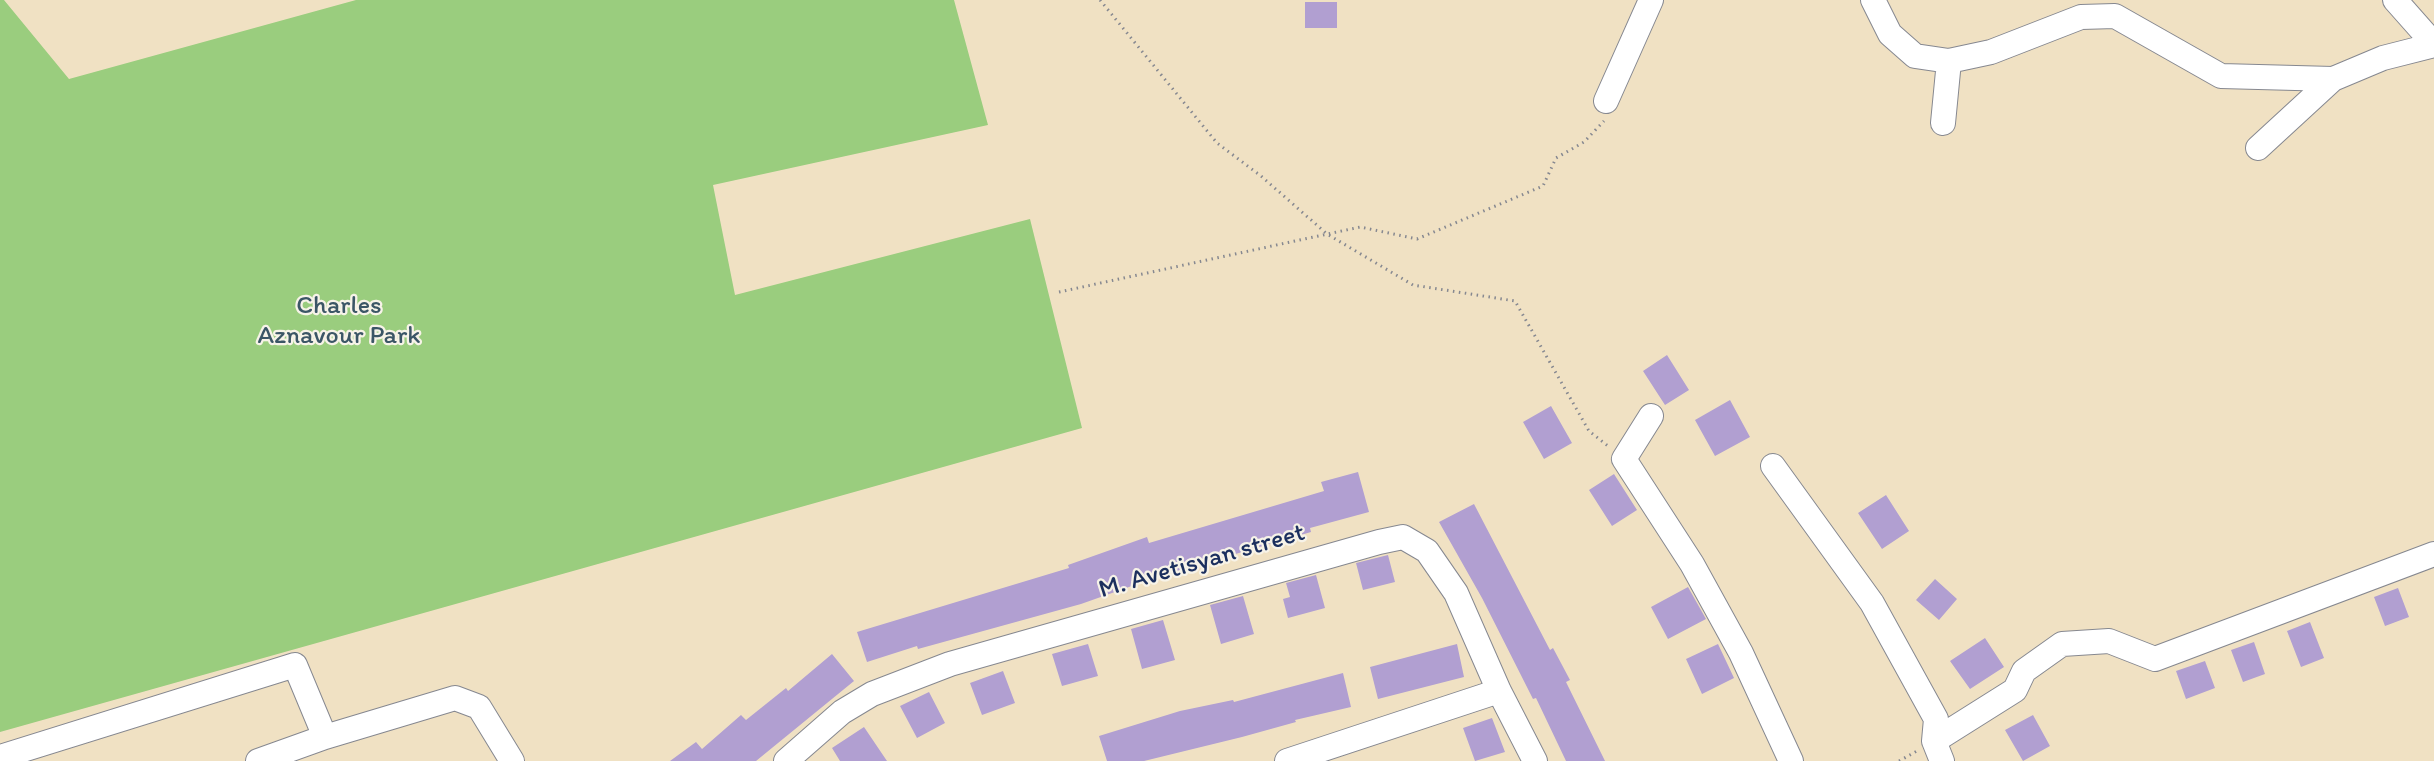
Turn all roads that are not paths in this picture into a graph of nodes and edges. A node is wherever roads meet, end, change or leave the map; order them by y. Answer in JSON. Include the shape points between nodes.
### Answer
{"nodes":[{"id":1,"x":1652,"y":0,"type":"edge"},
{"id":2,"x":1873,"y":0,"type":"edge"},
{"id":3,"x":2395,"y":0,"type":"edge"},
{"id":4,"x":2434,"y":44,"type":"edge"},
{"id":5,"x":1949,"y":61,"type":"junction"},
{"id":6,"x":2333,"y":80,"type":"junction"},
{"id":7,"x":1606,"y":101,"type":"road end"},
{"id":8,"x":1943,"y":123,"type":"dead end"},
{"id":9,"x":2258,"y":148,"type":"dead end"},
{"id":10,"x":1651,"y":416,"type":"dead end"},
{"id":11,"x":1773,"y":466,"type":"dead end"},
{"id":12,"x":2434,"y":554,"type":"edge"},
{"id":13,"x":1499,"y":691,"type":"junction"},
{"id":14,"x":325,"y":737,"type":"junction"},
{"id":15,"x":1938,"y":751,"type":"edge"},
{"id":16,"x":0,"y":756,"type":"edge"},
{"id":17,"x":258,"y":761,"type":"edge"},
{"id":18,"x":512,"y":761,"type":"edge"},
{"id":19,"x":786,"y":761,"type":"edge"},
{"id":20,"x":1287,"y":761,"type":"edge"},
{"id":21,"x":1535,"y":761,"type":"edge"},
{"id":22,"x":1791,"y":761,"type":"edge"}],
"edges":[{"from":1,"to":7,"type":"street"},
{"from":2,"to":5,"type":"street","via":[[1890,34],[1915,56]]},
{"from":3,"to":4,"type":"street"},
{"from":4,"to":6,"type":"street","via":[[2383,58]]},
{"from":5,"to":6,"type":"street","via":[[1991,52],[2081,17],[2115,16],[2221,76]]},
{"from":5,"to":8,"type":"street"},
{"from":6,"to":9,"type":"street"},
{"from":10,"to":22,"type":"street","via":[[1624,459],[1692,564],[1741,653]]},
{"from":11,"to":15,"type":"street","via":[[1872,603],[1936,719]]},
{"from":12,"to":15,"type":"street","via":[[2155,658],[2109,642],[2062,644],[2024,671],[2015,690]]},
{"from":13,"to":19,"type":"street","name":"M. Avetisyan street","via":[[1456,593],[1427,551],[1403,537],[950,664],[872,694],[842,712]]},
{"from":13,"to":20,"type":"street"},
{"from":13,"to":21,"type":"street","name":"M. Avetisyan street"},
{"from":14,"to":16,"type":"street","via":[[295,666]]},
{"from":14,"to":17,"type":"street"},
{"from":14,"to":18,"type":"street","via":[[455,698],[479,706]]}]}
